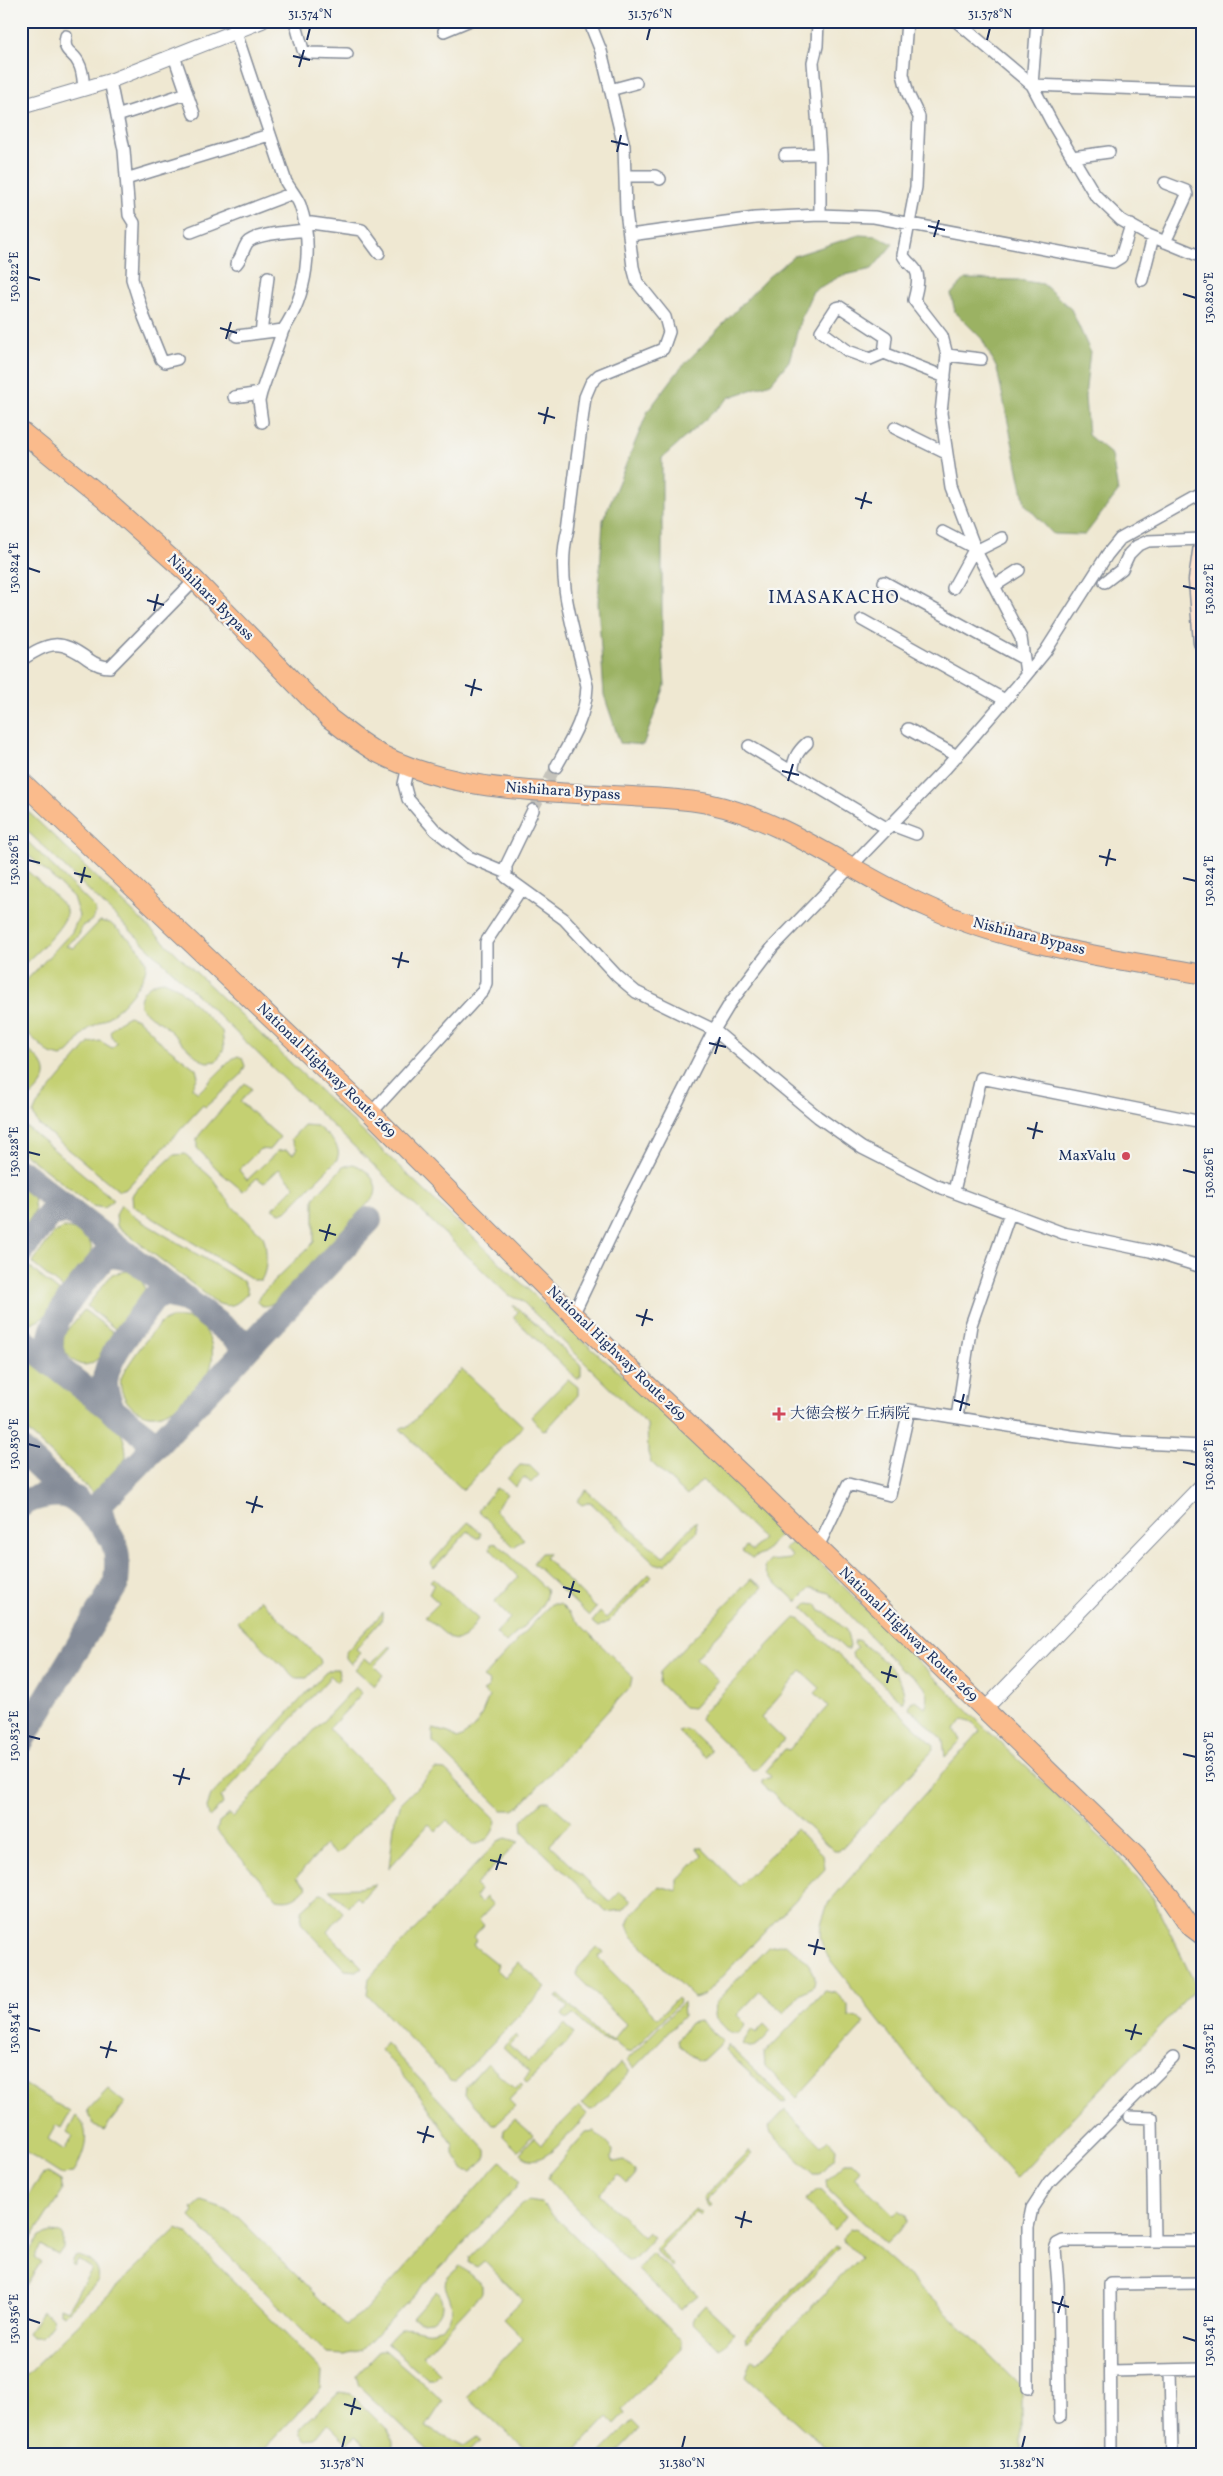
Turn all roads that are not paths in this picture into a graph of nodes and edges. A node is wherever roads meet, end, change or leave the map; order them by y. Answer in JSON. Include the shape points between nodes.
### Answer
{"nodes":[{"id":1,"x":262,"y":21,"type":"edge"},
{"id":2,"x":295,"y":21,"type":"edge"},
{"id":3,"x":468,"y":21,"type":"edge"},
{"id":4,"x":589,"y":21,"type":"edge"},
{"id":5,"x":818,"y":21,"type":"edge"},
{"id":6,"x":907,"y":21,"type":"edge"},
{"id":7,"x":956,"y":21,"type":"edge"},
{"id":8,"x":1037,"y":21,"type":"edge"},
{"id":9,"x":234,"y":27,"type":"edge"},
{"id":10,"x":444,"y":31,"type":"dead end"},
{"id":11,"x":66,"y":36,"type":"dead end"},
{"id":12,"x":347,"y":54,"type":"dead end"},
{"id":13,"x":174,"y":56,"type":"junction"},
{"id":14,"x":110,"y":81,"type":"junction"},
{"id":15,"x":636,"y":83,"type":"dead end"},
{"id":16,"x":1032,"y":85,"type":"junction"},
{"id":17,"x":84,"y":88,"type":"junction"},
{"id":18,"x":610,"y":90,"type":"junction"},
{"id":19,"x":1202,"y":91,"type":"edge"},
{"id":20,"x":187,"y":93,"type":"junction"},
{"id":21,"x":21,"y":107,"type":"edge"},
{"id":22,"x":194,"y":114,"type":"dead end"},
{"id":23,"x":117,"y":116,"type":"junction"},
{"id":24,"x":269,"y":135,"type":"junction"},
{"id":25,"x":1109,"y":152,"type":"dead end"},
{"id":26,"x":820,"y":154,"type":"junction"},
{"id":27,"x":785,"y":155,"type":"dead end"},
{"id":28,"x":1072,"y":157,"type":"junction"},
{"id":29,"x":625,"y":176,"type":"junction"},
{"id":30,"x":126,"y":179,"type":"junction"},
{"id":31,"x":660,"y":179,"type":"dead end"},
{"id":32,"x":1165,"y":183,"type":"dead end"},
{"id":33,"x":293,"y":194,"type":"junction"},
{"id":34,"x":820,"y":216,"type":"junction"},
{"id":35,"x":909,"y":225,"type":"junction"},
{"id":36,"x":1131,"y":225,"type":"junction"},
{"id":37,"x":305,"y":226,"type":"junction"},
{"id":38,"x":191,"y":232,"type":"dead end"},
{"id":39,"x":630,"y":235,"type":"junction"},
{"id":40,"x":1153,"y":237,"type":"junction"},
{"id":41,"x":1165,"y":242,"type":"junction"},
{"id":42,"x":379,"y":253,"type":"dead end"},
{"id":43,"x":1202,"y":258,"type":"edge"},
{"id":44,"x":236,"y":264,"type":"dead end"},
{"id":45,"x":268,"y":278,"type":"dead end"},
{"id":46,"x":1142,"y":280,"type":"dead end"},
{"id":47,"x":21,"y":299,"type":"edge"},
{"id":48,"x":21,"y":306,"type":"edge"},
{"id":49,"x":283,"y":330,"type":"junction"},
{"id":50,"x":261,"y":333,"type":"junction"},
{"id":51,"x":237,"y":336,"type":"dead end"},
{"id":52,"x":884,"y":353,"type":"junction"},
{"id":53,"x":947,"y":355,"type":"junction"},
{"id":54,"x":177,"y":359,"type":"dead end"},
{"id":55,"x":981,"y":359,"type":"dead end"},
{"id":56,"x":945,"y":377,"type":"junction"},
{"id":57,"x":261,"y":393,"type":"junction"},
{"id":58,"x":234,"y":397,"type":"dead end"},
{"id":59,"x":262,"y":422,"type":"dead end"},
{"id":60,"x":895,"y":428,"type":"dead end"},
{"id":61,"x":21,"y":431,"type":"edge"},
{"id":62,"x":946,"y":453,"type":"junction"},
{"id":63,"x":1202,"y":493,"type":"edge"},
{"id":64,"x":942,"y":532,"type":"dead end"},
{"id":65,"x":1002,"y":538,"type":"dead end"},
{"id":66,"x":1202,"y":538,"type":"edge"},
{"id":67,"x":1202,"y":545,"type":"edge"},
{"id":68,"x":975,"y":550,"type":"junction"},
{"id":69,"x":1019,"y":570,"type":"dead end"},
{"id":70,"x":194,"y":580,"type":"junction"},
{"id":71,"x":884,"y":582,"type":"dead end"},
{"id":72,"x":1105,"y":582,"type":"dead end"},
{"id":73,"x":994,"y":586,"type":"junction"},
{"id":74,"x":953,"y":588,"type":"dead end"},
{"id":75,"x":862,"y":620,"type":"dead end"},
{"id":76,"x":1202,"y":643,"type":"edge"},
{"id":77,"x":1024,"y":659,"type":"junction"},
{"id":78,"x":21,"y":660,"type":"edge"},
{"id":79,"x":1026,"y":673,"type":"junction"},
{"id":80,"x":1005,"y":700,"type":"junction"},
{"id":81,"x":908,"y":729,"type":"dead end"},
{"id":82,"x":807,"y":743,"type":"dead end"},
{"id":83,"x":749,"y":746,"type":"dead end"},
{"id":84,"x":957,"y":756,"type":"junction"},
{"id":85,"x":408,"y":766,"type":"junction"},
{"id":86,"x":556,"y":767,"type":"tunnel mouth"},
{"id":87,"x":792,"y":772,"type":"junction"},
{"id":88,"x":21,"y":781,"type":"edge"},
{"id":89,"x":533,"y":810,"type":"tunnel mouth"},
{"id":90,"x":890,"y":828,"type":"junction"},
{"id":91,"x":916,"y":834,"type":"dead end"},
{"id":92,"x":852,"y":868,"type":"junction"},
{"id":93,"x":505,"y":872,"type":"junction"},
{"id":94,"x":521,"y":889,"type":"junction"},
{"id":95,"x":1202,"y":974,"type":"edge"},
{"id":96,"x":714,"y":1030,"type":"junction"},
{"id":97,"x":371,"y":1113,"type":"junction"},
{"id":98,"x":1202,"y":1122,"type":"edge"},
{"id":99,"x":954,"y":1191,"type":"junction"},
{"id":100,"x":1010,"y":1213,"type":"junction"},
{"id":101,"x":1202,"y":1267,"type":"edge"},
{"id":102,"x":573,"y":1315,"type":"junction"},
{"id":103,"x":957,"y":1417,"type":"junction"},
{"id":104,"x":1202,"y":1446,"type":"edge"},
{"id":105,"x":1202,"y":1485,"type":"edge"},
{"id":106,"x":818,"y":1548,"type":"junction"},
{"id":107,"x":984,"y":1710,"type":"junction"},
{"id":108,"x":1202,"y":1935,"type":"edge"},
{"id":109,"x":1173,"y":2058,"type":"dead end"},
{"id":110,"x":1130,"y":2117,"type":"dead end"},
{"id":111,"x":1154,"y":2240,"type":"junction"},
{"id":112,"x":1202,"y":2241,"type":"edge"},
{"id":113,"x":1202,"y":2283,"type":"edge"},
{"id":114,"x":1202,"y":2369,"type":"edge"},
{"id":115,"x":1170,"y":2370,"type":"junction"},
{"id":116,"x":1111,"y":2371,"type":"junction"},
{"id":117,"x":1028,"y":2388,"type":"dead end"},
{"id":118,"x":1060,"y":2417,"type":"dead end"},
{"id":119,"x":1111,"y":2455,"type":"edge"},
{"id":120,"x":1172,"y":2455,"type":"edge"}],
"edges":[{"from":1,"to":9,"type":"street"},
{"from":2,"to":12,"type":"street","via":[[303,50]]},
{"from":3,"to":10,"type":"street"},
{"from":4,"to":18,"type":"street","via":[[601,51]]},
{"from":5,"to":26,"type":"street","via":[[813,62]]},
{"from":6,"to":35,"type":"street","via":[[903,74],[919,117],[916,188]]},
{"from":7,"to":16,"type":"street"},
{"from":8,"to":16,"type":"street"},
{"from":9,"to":13,"type":"street"},
{"from":9,"to":24,"type":"street"},
{"from":11,"to":17,"type":"street","via":[[64,44],[79,63]]},
{"from":13,"to":14,"type":"street"},
{"from":13,"to":20,"type":"street"},
{"from":14,"to":17,"type":"street"},
{"from":14,"to":23,"type":"street"},
{"from":15,"to":18,"type":"street"},
{"from":16,"to":19,"type":"street"},
{"from":16,"to":28,"type":"street"},
{"from":17,"to":21,"type":"street"},
{"from":18,"to":29,"type":"street","via":[[624,146]]},
{"from":20,"to":22,"type":"street"},
{"from":20,"to":23,"type":"street"},
{"from":23,"to":30,"type":"street"},
{"from":24,"to":30,"type":"street"},
{"from":24,"to":33,"type":"street"},
{"from":25,"to":28,"type":"street"},
{"from":26,"to":27,"type":"street"},
{"from":26,"to":34,"type":"street"},
{"from":28,"to":36,"type":"street","via":[[1095,195],[1121,220]]},
{"from":29,"to":31,"type":"street","via":[[655,176]]},
{"from":29,"to":39,"type":"street"},
{"from":30,"to":54,"type":"street","via":[[129,215],[134,223],[132,279],[161,359],[165,362]]},
{"from":32,"to":41,"type":"street","via":[[1186,191],[1187,195]]},
{"from":33,"to":37,"type":"street"},
{"from":33,"to":38,"type":"street"},
{"from":34,"to":35,"type":"street","via":[[874,217]]},
{"from":34,"to":39,"type":"street","via":[[755,218]]},
{"from":35,"to":36,"type":"street","via":[[1113,262],[1121,258]]},
{"from":35,"to":53,"type":"street","via":[[903,255],[918,277],[914,300],[942,336]]},
{"from":36,"to":40,"type":"street"},
{"from":37,"to":42,"type":"street","via":[[362,230]]},
{"from":37,"to":44,"type":"street","via":[[258,236],[248,242]]},
{"from":37,"to":49,"type":"street","via":[[309,254],[300,293]]},
{"from":39,"to":86,"type":"street","via":[[637,282],[665,317],[669,332],[663,350],[600,375],[591,382],[585,397],[563,548],[562,576],[587,686],[586,702],[579,726]]},
{"from":40,"to":41,"type":"street"},
{"from":40,"to":46,"type":"street"},
{"from":41,"to":43,"type":"street"},
{"from":45,"to":50,"type":"street"},
{"from":47,"to":48,"type":"street"},
{"from":49,"to":50,"type":"street"},
{"from":49,"to":57,"type":"street"},
{"from":50,"to":51,"type":"street"},
{"from":52,"to":52,"type":"street","via":[[870,359],[848,351],[821,331],[836,308],[840,307],[886,338]]},
{"from":52,"to":56,"type":"street"},
{"from":53,"to":55,"type":"street"},
{"from":53,"to":56,"type":"street"},
{"from":56,"to":62,"type":"street","via":[[941,413]]},
{"from":57,"to":58,"type":"street"},
{"from":57,"to":59,"type":"street"},
{"from":60,"to":62,"type":"street"},
{"from":61,"to":70,"type":"highway","name":"Nishihara Bypass","via":[[104,499]]},
{"from":62,"to":68,"type":"street","via":[[952,488]]},
{"from":63,"to":79,"type":"street","via":[[1120,539],[1045,652]]},
{"from":64,"to":68,"type":"street"},
{"from":65,"to":68,"type":"street"},
{"from":66,"to":72,"type":"street","via":[[1148,541],[1137,546],[1122,569]]},
{"from":67,"to":76,"type":"main road","via":[[1197,580]]},
{"from":68,"to":73,"type":"street"},
{"from":68,"to":74,"type":"street"},
{"from":69,"to":73,"type":"street"},
{"from":70,"to":78,"type":"street","via":[[110,667],[99,666],[75,648],[58,644],[47,645]]},
{"from":70,"to":85,"type":"highway","name":"Nishihara Bypass","via":[[329,718],[353,738]]},
{"from":71,"to":77,"type":"street"},
{"from":73,"to":77,"type":"street","via":[[1021,638]]},
{"from":75,"to":80,"type":"street"},
{"from":77,"to":79,"type":"street"},
{"from":79,"to":80,"type":"street"},
{"from":80,"to":84,"type":"street"},
{"from":81,"to":84,"type":"street"},
{"from":82,"to":87,"type":"street","via":[[794,759]]},
{"from":83,"to":87,"type":"street"},
{"from":84,"to":90,"type":"street"},
{"from":85,"to":92,"type":"highway","name":"Nishihara Bypass","via":[[440,777],[497,787],[711,804],[792,834]]},
{"from":85,"to":93,"type":"street","via":[[404,784],[408,799],[434,830],[469,856]]},
{"from":87,"to":90,"type":"street"},
{"from":88,"to":97,"type":"highway","name":"National Highway Route 269"},
{"from":89,"to":93,"type":"street","via":[[516,841]]},
{"from":90,"to":91,"type":"street"},
{"from":90,"to":92,"type":"street"},
{"from":92,"to":95,"type":"highway","name":"Nishihara Bypass","via":[[928,908],[988,930],[1121,960]]},
{"from":92,"to":96,"type":"street","via":[[772,948]]},
{"from":93,"to":94,"type":"street","via":[[511,883]]},
{"from":94,"to":96,"type":"street","via":[[564,920],[636,992]]},
{"from":94,"to":97,"type":"street","via":[[486,942],[486,983],[483,991]]},
{"from":96,"to":99,"type":"street","via":[[818,1117],[862,1148],[900,1169]]},
{"from":96,"to":102,"type":"street"},
{"from":97,"to":102,"type":"highway","name":"National Highway Route 269"},
{"from":98,"to":99,"type":"street","via":[[981,1078]]},
{"from":99,"to":100,"type":"street"},
{"from":100,"to":101,"type":"street","via":[[1063,1233],[1150,1250]]},
{"from":100,"to":103,"type":"street","via":[[971,1325]]},
{"from":102,"to":106,"type":"highway","name":"National Highway Route 269"},
{"from":103,"to":104,"type":"street","via":[[1120,1442]]},
{"from":103,"to":106,"type":"street","via":[[909,1410],[890,1495],[848,1484]]},
{"from":105,"to":107,"type":"street"},
{"from":106,"to":107,"type":"highway","name":"National Highway Route 269"},
{"from":107,"to":108,"type":"highway","name":"National Highway Route 269","via":[[1136,1856],[1190,1926]]},
{"from":109,"to":117,"type":"street","via":[[1049,2182],[1032,2208],[1028,2227]]},
{"from":110,"to":111,"type":"street","via":[[1152,2118]]},
{"from":111,"to":112,"type":"street"},
{"from":111,"to":118,"type":"street","via":[[1063,2241],[1057,2244]]},
{"from":113,"to":116,"type":"street","via":[[1110,2284]]},
{"from":114,"to":115,"type":"street"},
{"from":115,"to":116,"type":"street"},
{"from":115,"to":120,"type":"street"},
{"from":116,"to":119,"type":"street"}]}
